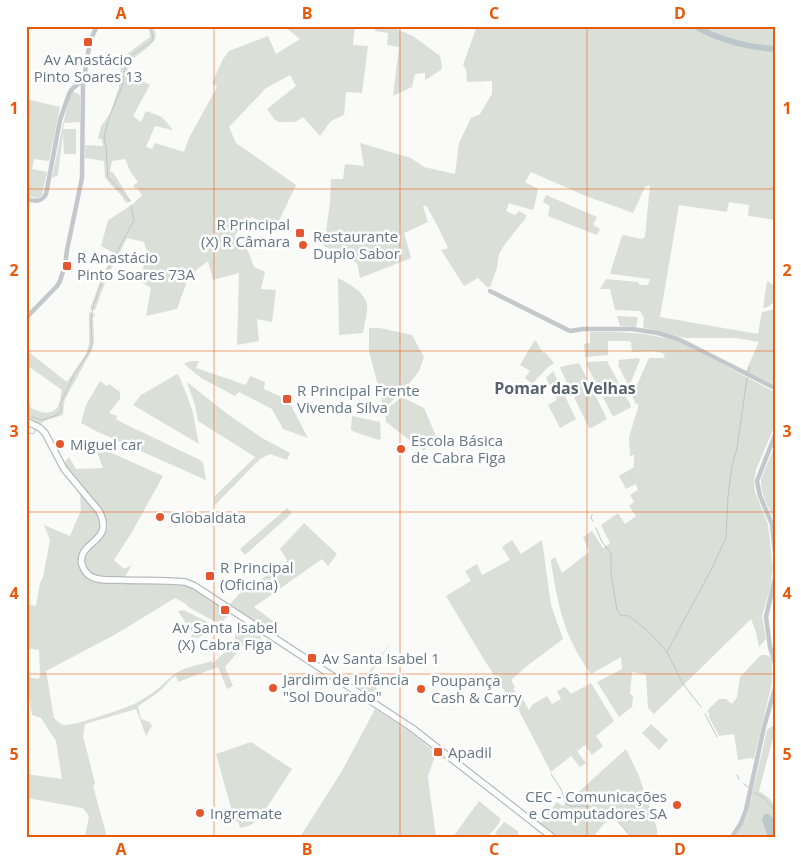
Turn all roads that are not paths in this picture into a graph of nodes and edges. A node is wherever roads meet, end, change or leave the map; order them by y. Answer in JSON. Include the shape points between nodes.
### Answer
{"nodes":[{"id":1,"x":97,"y":26,"type":"edge"},
{"id":2,"x":80,"y":88,"type":"junction"},
{"id":3,"x":26,"y":199,"type":"edge"},
{"id":4,"x":490,"y":291,"type":"dead end"},
{"id":5,"x":26,"y":318,"type":"edge"},
{"id":6,"x":775,"y":388,"type":"edge"},
{"id":7,"x":26,"y":421,"type":"edge"},
{"id":8,"x":775,"y":435,"type":"edge"},
{"id":9,"x":775,"y":553,"type":"edge"},
{"id":10,"x":775,"y":578,"type":"edge"},
{"id":11,"x":775,"y":664,"type":"edge"},
{"id":12,"x":775,"y":688,"type":"edge"},
{"id":13,"x":552,"y":837,"type":"edge"},
{"id":14,"x":732,"y":837,"type":"edge"}],
"edges":[{"from":1,"to":2,"type":"street","via":[[90,41]]},
{"from":2,"to":3,"type":"street","via":[[68,94],[46,194],[38,201]]},
{"from":2,"to":5,"type":"street","via":[[82,178],[65,265],[57,286]]},
{"from":4,"to":6,"type":"street","via":[[570,331],[632,329],[678,339]]},
{"from":7,"to":13,"type":"main road","via":[[45,433],[64,469],[102,518],[101,533],[82,557],[83,567],[89,575],[97,579],[190,584],[389,713]]},
{"from":8,"to":9,"type":"street","via":[[757,483],[772,524]]},
{"from":10,"to":11,"type":"street","via":[[766,617]]},
{"from":12,"to":14,"type":"street","via":[[746,810]]}]}
